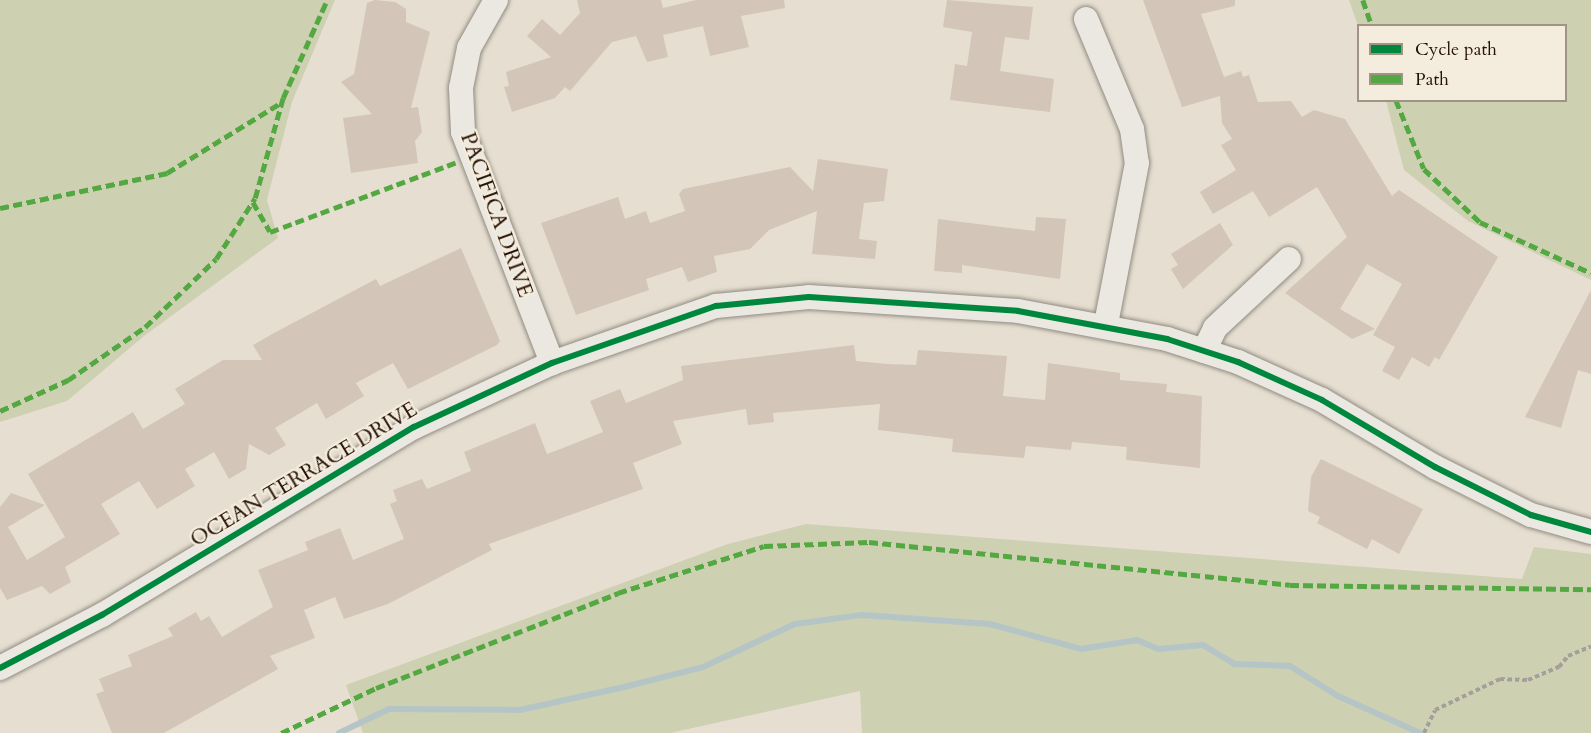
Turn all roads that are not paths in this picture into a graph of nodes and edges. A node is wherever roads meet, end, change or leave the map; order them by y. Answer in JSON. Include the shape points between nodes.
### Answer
{"nodes":[{"id":1,"x":496,"y":0,"type":"edge"},
{"id":2,"x":1086,"y":19,"type":"dead end"},
{"id":3,"x":1289,"y":259,"type":"dead end"},
{"id":4,"x":1106,"y":324,"type":"junction"},
{"id":5,"x":1204,"y":351,"type":"junction"},
{"id":6,"x":552,"y":363,"type":"junction"},
{"id":7,"x":1591,"y":532,"type":"edge"},
{"id":8,"x":0,"y":668,"type":"edge"}],
"edges":[{"from":1,"to":6,"type":"street","name":"PACIFICA DRIVE","via":[[469,48],[461,88],[463,132]]},
{"from":2,"to":4,"type":"street","via":[[1132,129],[1137,163]]},
{"from":3,"to":5,"type":"street","via":[[1215,328]]},
{"from":4,"to":5,"type":"street","name":"OCEAN TERRACE DRIVE"},
{"from":4,"to":6,"type":"street","name":"OCEAN TERRACE DRIVE","via":[[1018,311],[809,297],[716,306]]},
{"from":5,"to":7,"type":"street","name":"OCEAN TERRACE DRIVE","via":[[1322,400],[1435,467],[1531,515]]},
{"from":6,"to":8,"type":"street","name":"OCEAN TERRACE DRIVE","via":[[414,427],[102,615]]}]}
